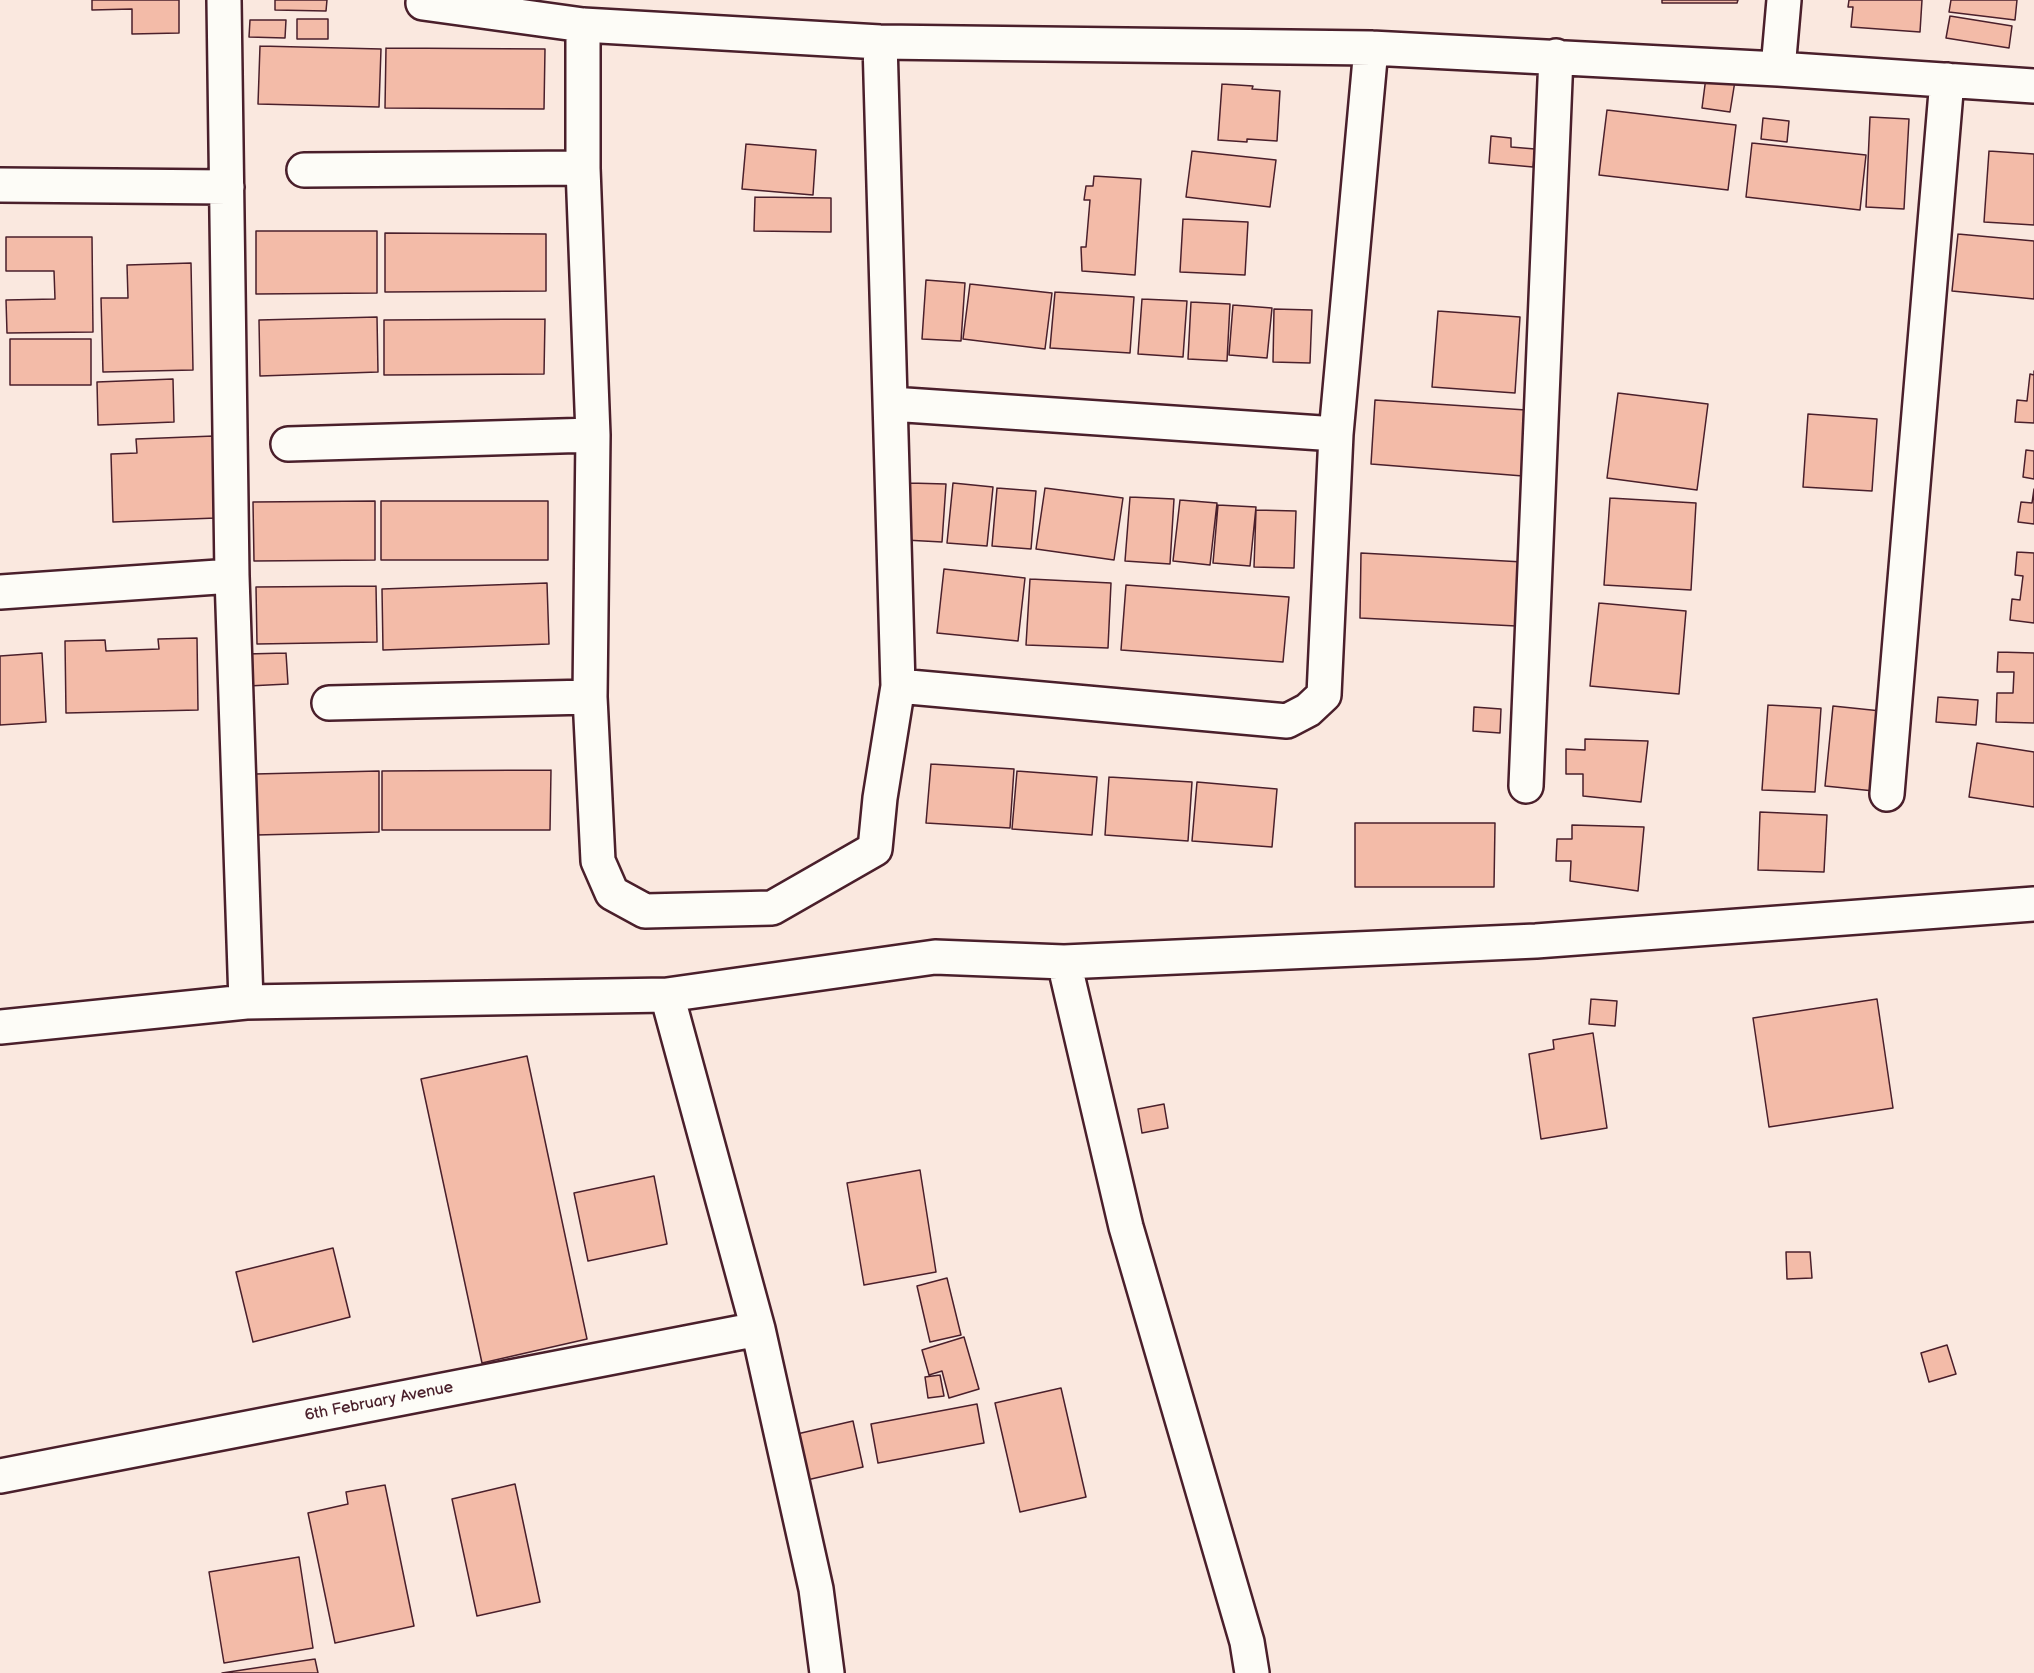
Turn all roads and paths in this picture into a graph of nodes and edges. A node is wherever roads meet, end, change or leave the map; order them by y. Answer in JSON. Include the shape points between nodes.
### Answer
{"nodes":[{"id":1,"x":224,"y":0,"type":"edge"},
{"id":2,"x":1784,"y":0,"type":"edge"},
{"id":3,"x":423,"y":3,"type":"dead end"},
{"id":4,"x":583,"y":25,"type":"junction"},
{"id":5,"x":880,"y":42,"type":"junction"},
{"id":6,"x":1371,"y":48,"type":"junction"},
{"id":7,"x":1556,"y":56,"type":"junction"},
{"id":8,"x":1779,"y":69,"type":"junction"},
{"id":9,"x":1947,"y":80,"type":"junction"},
{"id":10,"x":2034,"y":86,"type":"edge"},
{"id":11,"x":583,"y":168,"type":"junction"},
{"id":12,"x":304,"y":170,"type":"dead end"},
{"id":13,"x":0,"y":185,"type":"edge"},
{"id":14,"x":227,"y":187,"type":"junction"},
{"id":15,"x":891,"y":404,"type":"junction"},
{"id":16,"x":1336,"y":434,"type":"junction"},
{"id":17,"x":593,"y":435,"type":"junction"},
{"id":18,"x":288,"y":444,"type":"dead end"},
{"id":19,"x":232,"y":576,"type":"junction"},
{"id":20,"x":0,"y":592,"type":"edge"},
{"id":21,"x":898,"y":686,"type":"junction"},
{"id":22,"x":590,"y":697,"type":"junction"},
{"id":23,"x":329,"y":704,"type":"dead end"},
{"id":24,"x":1526,"y":786,"type":"dead end"},
{"id":25,"x":1887,"y":794,"type":"dead end"},
{"id":26,"x":2034,"y":904,"type":"edge"},
{"id":27,"x":1064,"y":962,"type":"junction"},
{"id":28,"x":667,"y":995,"type":"junction"},
{"id":29,"x":246,"y":1002,"type":"junction"},
{"id":30,"x":0,"y":1027,"type":"edge"},
{"id":31,"x":758,"y":1329,"type":"junction"},
{"id":32,"x":0,"y":1476,"type":"edge"},
{"id":33,"x":827,"y":1673,"type":"edge"},
{"id":34,"x":1252,"y":1673,"type":"edge"}],
"edges":[{"from":1,"to":14,"type":"street"},
{"from":2,"to":8,"type":"street"},
{"from":3,"to":4,"type":"street"},
{"from":4,"to":5,"type":"street"},
{"from":4,"to":11,"type":"street"},
{"from":5,"to":6,"type":"street"},
{"from":5,"to":15,"type":"street"},
{"from":6,"to":7,"type":"street"},
{"from":6,"to":16,"type":"street"},
{"from":7,"to":8,"type":"street"},
{"from":7,"to":24,"type":"street"},
{"from":8,"to":9,"type":"street"},
{"from":9,"to":10,"type":"street"},
{"from":9,"to":25,"type":"street"},
{"from":11,"to":12,"type":"street"},
{"from":11,"to":17,"type":"street"},
{"from":13,"to":14,"type":"street"},
{"from":14,"to":19,"type":"street"},
{"from":15,"to":16,"type":"street"},
{"from":15,"to":21,"type":"street"},
{"from":16,"to":21,"type":"street","via":[[1324,695],[1308,710],[1287,721]]},
{"from":17,"to":18,"type":"street"},
{"from":17,"to":22,"type":"street"},
{"from":19,"to":20,"type":"street"},
{"from":19,"to":29,"type":"street"},
{"from":21,"to":22,"type":"street","via":[[875,849],[772,908],[645,910],[612,893],[598,861]]},
{"from":22,"to":23,"type":"street"},
{"from":26,"to":27,"type":"street","via":[[1536,941]]},
{"from":27,"to":28,"type":"street","via":[[935,957]]},
{"from":27,"to":34,"type":"street","via":[[1126,1227],[1244,1631]]},
{"from":28,"to":29,"type":"street"},
{"from":28,"to":31,"type":"street"},
{"from":29,"to":30,"type":"street"},
{"from":31,"to":32,"type":"street","name":"6th February Avenue"},
{"from":31,"to":33,"type":"street","via":[[816,1589]]}]}
